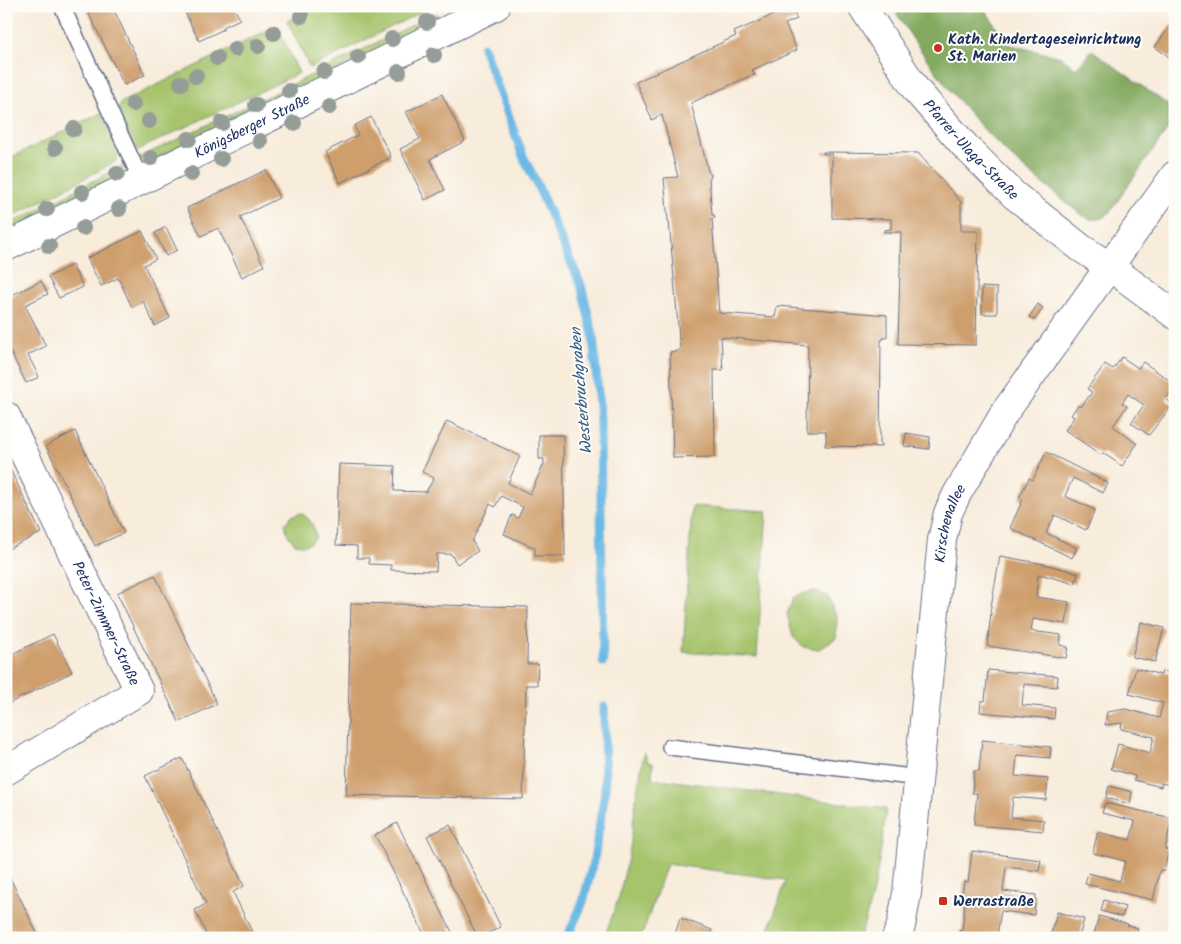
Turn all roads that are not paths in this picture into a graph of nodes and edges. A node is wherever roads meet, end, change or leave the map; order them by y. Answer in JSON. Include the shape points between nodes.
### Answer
{"nodes":[{"id":1,"x":62,"y":6,"type":"edge"},
{"id":2,"x":496,"y":6,"type":"edge"},
{"id":3,"x":862,"y":6,"type":"edge"},
{"id":4,"x":1175,"y":175,"type":"edge"},
{"id":5,"x":141,"y":180,"type":"junction"},
{"id":6,"x":6,"y":247,"type":"edge"},
{"id":7,"x":1110,"y":266,"type":"junction"},
{"id":8,"x":1175,"y":315,"type":"edge"},
{"id":9,"x":6,"y":416,"type":"edge"},
{"id":10,"x":670,"y":747,"type":"dead end"},
{"id":11,"x":6,"y":771,"type":"edge"},
{"id":12,"x":919,"y":778,"type":"junction"},
{"id":13,"x":896,"y":938,"type":"edge"}],
"edges":[{"from":1,"to":5,"type":"lane"},
{"from":2,"to":5,"type":"street","name":"Königsberger Straße"},
{"from":3,"to":7,"type":"street","name":"Pfarrer-Ulaga-Straße","via":[[916,90],[965,146],[1014,195],[1081,248]]},
{"from":4,"to":7,"type":"street","name":"Kirschenallee"},
{"from":5,"to":6,"type":"street","name":"Königsberger Straße"},
{"from":7,"to":8,"type":"street","name":"Pfarrer-Ulaga-Straße"},
{"from":7,"to":12,"type":"street","name":"Kirschenallee","via":[[1004,412],[948,513],[942,540]]},
{"from":9,"to":11,"type":"street","name":"Peter-Zimmer-Straße","via":[[139,691]]},
{"from":10,"to":12,"type":"lane"},
{"from":12,"to":13,"type":"street","name":"Kirschenallee","via":[[907,893]]}]}
